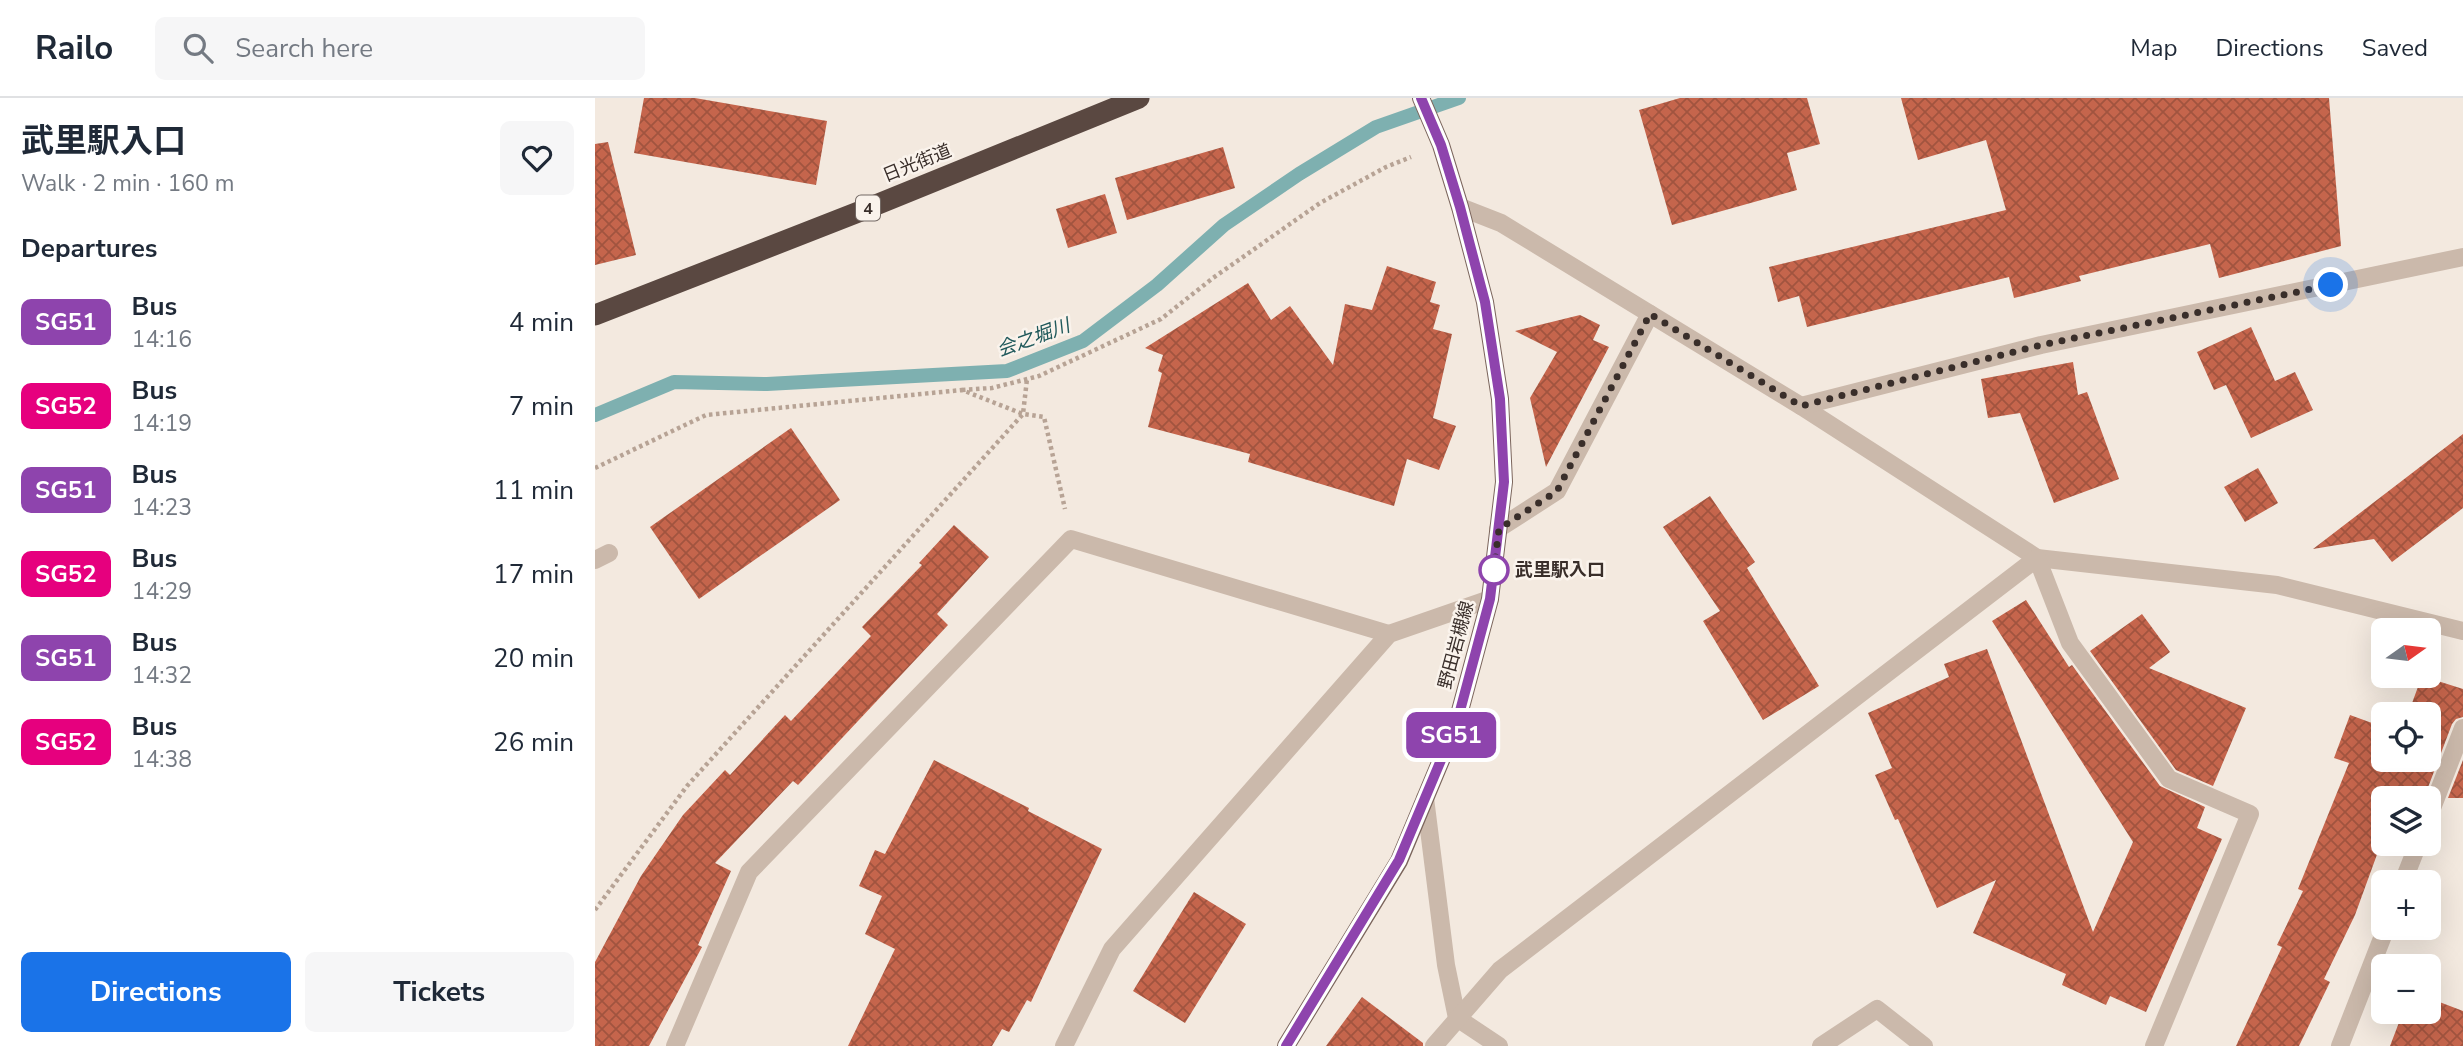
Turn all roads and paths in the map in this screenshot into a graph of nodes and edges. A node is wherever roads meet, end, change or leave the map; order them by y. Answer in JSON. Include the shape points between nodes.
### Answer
{"nodes":[{"id":1,"x":1139,"y":98,"type":"edge"},
{"id":2,"x":1421,"y":98,"type":"edge"},
{"id":3,"x":1441,"y":145,"type":"junction"},
{"id":4,"x":1460,"y":207,"type":"junction"},
{"id":5,"x":2463,"y":257,"type":"edge"},
{"id":6,"x":1650,"y":314,"type":"junction"},
{"id":7,"x":595,"y":315,"type":"edge"},
{"id":8,"x":1027,"y":379,"type":"junction"},
{"id":9,"x":962,"y":390,"type":"junction"},
{"id":10,"x":1801,"y":406,"type":"junction"},
{"id":11,"x":1023,"y":414,"type":"junction"},
{"id":12,"x":595,"y":468,"type":"edge"},
{"id":13,"x":1499,"y":529,"type":"junction"},
{"id":14,"x":1071,"y":540,"type":"junction"},
{"id":15,"x":2037,"y":558,"type":"junction"},
{"id":16,"x":1490,"y":599,"type":"junction"},
{"id":17,"x":2463,"y":631,"type":"edge"},
{"id":18,"x":1389,"y":634,"type":"junction"},
{"id":19,"x":2463,"y":728,"type":"edge"},
{"id":20,"x":2441,"y":786,"type":"edge"},
{"id":21,"x":1425,"y":798,"type":"junction"},
{"id":22,"x":595,"y":911,"type":"edge"},
{"id":23,"x":2381,"y":940,"type":"edge"},
{"id":24,"x":1457,"y":1018,"type":"junction"},
{"id":25,"x":675,"y":1046,"type":"edge"},
{"id":26,"x":1064,"y":1046,"type":"edge"},
{"id":27,"x":1286,"y":1046,"type":"edge"},
{"id":28,"x":1434,"y":1046,"type":"edge"},
{"id":29,"x":1499,"y":1046,"type":"edge"},
{"id":30,"x":1821,"y":1046,"type":"edge"},
{"id":31,"x":1924,"y":1046,"type":"edge"},
{"id":32,"x":2154,"y":1046,"type":"edge"},
{"id":33,"x":2340,"y":1046,"type":"edge"}],
"edges":[{"from":1,"to":7,"type":"highway","name":"日光街道","number":"4"},
{"from":2,"to":3,"type":"main road","name":"野田岩槻線"},
{"from":3,"to":4,"type":"main road","name":"野田岩槻線"},
{"from":3,"to":8,"type":"path","via":[[1386,167],[1320,203],[1161,319]]},
{"from":4,"to":6,"type":"street","via":[[1501,223]]},
{"from":4,"to":13,"type":"main road","name":"野田岩槻線","via":[[1485,302],[1500,399],[1504,482]]},
{"from":5,"to":10,"type":"street","via":[[2041,345]]},
{"from":6,"to":10,"type":"street"},
{"from":6,"to":13,"type":"street","via":[[1557,491]]},
{"from":8,"to":9,"type":"path"},
{"from":8,"to":11,"type":"path"},
{"from":9,"to":11,"type":"path"},
{"from":9,"to":12,"type":"path","via":[[706,415]]},
{"from":10,"to":15,"type":"street"},
{"from":11,"to":14,"type":"path","via":[[1044,417]]},
{"from":11,"to":22,"type":"path","via":[[687,786]]},
{"from":13,"to":16,"type":"main road","name":"野田岩槻線"},
{"from":14,"to":18,"type":"street"},
{"from":14,"to":25,"type":"street","via":[[749,872]]},
{"from":15,"to":17,"type":"street","via":[[2277,585]]},
{"from":15,"to":24,"type":"street","via":[[1500,970]]},
{"from":15,"to":32,"type":"street","via":[[2070,643],[2169,779],[2250,814]]},
{"from":16,"to":18,"type":"street"},
{"from":16,"to":21,"type":"main road","name":"野田岩槻線","via":[[1457,722]]},
{"from":18,"to":26,"type":"street","via":[[1112,949]]},
{"from":19,"to":20,"type":"street"},
{"from":21,"to":24,"type":"street"},
{"from":21,"to":27,"type":"main road","name":"野田岩槻線","via":[[1399,860]]},
{"from":23,"to":33,"type":"street"},
{"from":24,"to":28,"type":"street"},
{"from":24,"to":29,"type":"street"},
{"from":30,"to":31,"type":"street","via":[[1877,1009]]}]}
